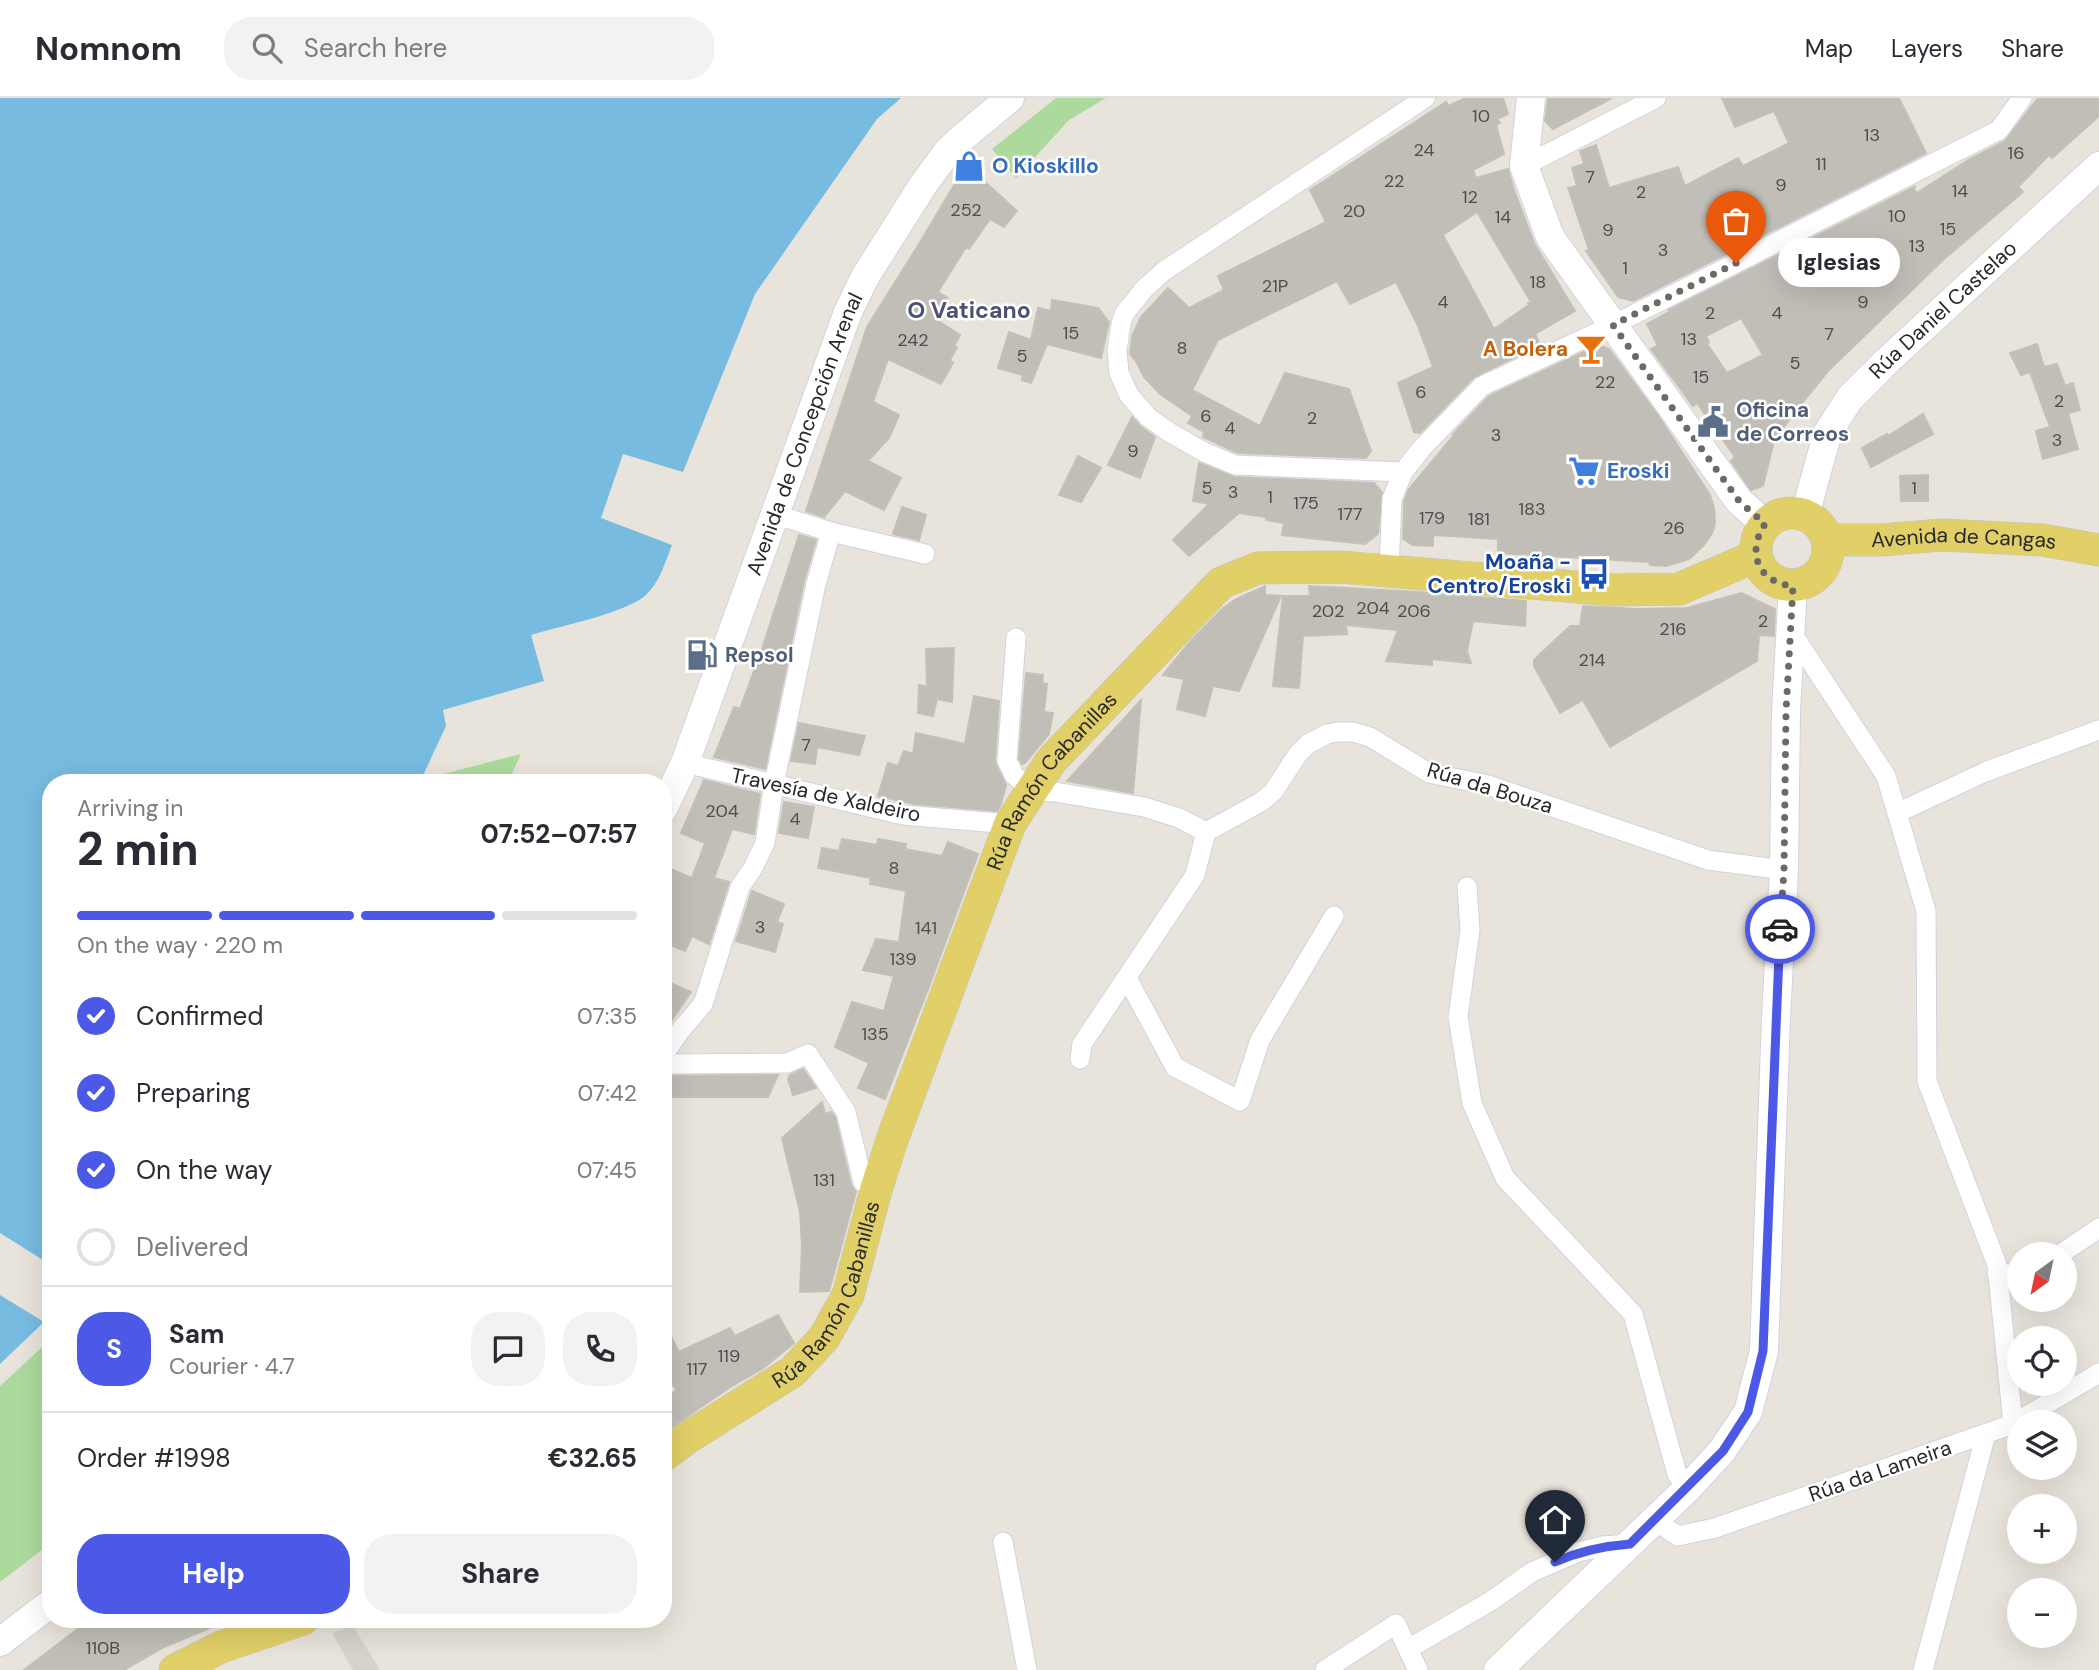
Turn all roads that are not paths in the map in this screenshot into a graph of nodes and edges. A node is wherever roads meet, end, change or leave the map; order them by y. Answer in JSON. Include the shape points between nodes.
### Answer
{"nodes":[{"id":1,"x":1010,"y":98,"type":"edge"},
{"id":2,"x":1425,"y":98,"type":"edge"},
{"id":3,"x":1531,"y":98,"type":"edge"},
{"id":4,"x":1656,"y":98,"type":"edge"},
{"id":5,"x":2022,"y":98,"type":"edge"},
{"id":6,"x":1524,"y":166,"type":"junction"},
{"id":7,"x":2099,"y":166,"type":"edge"},
{"id":8,"x":1613,"y":325,"type":"junction"},
{"id":9,"x":1403,"y":472,"type":"junction"},
{"id":10,"x":774,"y":514,"type":"junction"},
{"id":11,"x":1805,"y":514,"type":"junction"},
{"id":12,"x":1765,"y":524,"type":"junction"},
{"id":13,"x":831,"y":532,"type":"junction"},
{"id":14,"x":1828,"y":540,"type":"junction"},
{"id":15,"x":2099,"y":551,"type":"edge"},
{"id":16,"x":925,"y":554,"type":"dead end"},
{"id":17,"x":1756,"y":556,"type":"junction"},
{"id":18,"x":1389,"y":571,"type":"junction"},
{"id":19,"x":1793,"y":586,"type":"junction"},
{"id":20,"x":1790,"y":630,"type":"junction"},
{"id":21,"x":1016,"y":638,"type":"dead end"},
{"id":22,"x":2099,"y":730,"type":"edge"},
{"id":23,"x":685,"y":763,"type":"junction"},
{"id":24,"x":774,"y":784,"type":"junction"},
{"id":25,"x":672,"y":790,"type":"edge"},
{"id":26,"x":1032,"y":791,"type":"junction"},
{"id":27,"x":1897,"y":813,"type":"junction"},
{"id":28,"x":1010,"y":824,"type":"junction"},
{"id":29,"x":1206,"y":832,"type":"junction"},
{"id":30,"x":1784,"y":870,"type":"junction"},
{"id":31,"x":1467,"y":887,"type":"dead end"},
{"id":32,"x":1334,"y":916,"type":"dead end"},
{"id":33,"x":1126,"y":978,"type":"junction"},
{"id":34,"x":672,"y":1043,"type":"edge"},
{"id":35,"x":1080,"y":1059,"type":"dead end"},
{"id":36,"x":672,"y":1064,"type":"edge"},
{"id":37,"x":876,"y":1190,"type":"junction"},
{"id":38,"x":2099,"y":1228,"type":"edge"},
{"id":39,"x":2077,"y":1243,"type":"edge"},
{"id":40,"x":1997,"y":1273,"type":"junction"},
{"id":41,"x":2007,"y":1274,"type":"edge"},
{"id":42,"x":2099,"y":1373,"type":"edge"},
{"id":43,"x":2012,"y":1410,"type":"edge"},
{"id":44,"x":2037,"y":1410,"type":"edge"},
{"id":45,"x":2007,"y":1426,"type":"edge"},
{"id":46,"x":1986,"y":1434,"type":"junction"},
{"id":47,"x":672,"y":1449,"type":"edge"},
{"id":48,"x":1686,"y":1489,"type":"junction"},
{"id":49,"x":1654,"y":1520,"type":"junction"},
{"id":50,"x":1003,"y":1542,"type":"dead end"},
{"id":51,"x":1630,"y":1544,"type":"junction"},
{"id":52,"x":42,"y":1610,"type":"edge"},
{"id":53,"x":250,"y":1628,"type":"edge"},
{"id":54,"x":0,"y":1642,"type":"edge"},
{"id":55,"x":1408,"y":1649,"type":"junction"},
{"id":56,"x":175,"y":1670,"type":"edge"},
{"id":57,"x":1027,"y":1670,"type":"edge"},
{"id":58,"x":1325,"y":1670,"type":"edge"},
{"id":59,"x":1418,"y":1670,"type":"edge"},
{"id":60,"x":1498,"y":1670,"type":"edge"},
{"id":61,"x":1923,"y":1670,"type":"edge"}],
"edges":[{"from":1,"to":10,"type":"street","name":"Avenida de Concepción Arenal","via":[[948,151],[865,277]]},
{"from":2,"to":9,"type":"street","via":[[1164,271],[1124,314],[1117,350],[1119,373],[1129,395],[1148,417],[1193,446],[1235,465]]},
{"from":3,"to":6,"type":"street"},
{"from":4,"to":6,"type":"street"},
{"from":5,"to":8,"type":"street","via":[[1999,130]]},
{"from":6,"to":8,"type":"street","via":[[1550,237]]},
{"from":7,"to":11,"type":"street","name":"Rúa Daniel Castelao","via":[[1850,398],[1828,432]]},
{"from":8,"to":9,"type":"street","via":[[1482,386]]},
{"from":8,"to":12,"type":"street","via":[[1739,501]]},
{"from":9,"to":18,"type":"street","via":[[1392,499]]},
{"from":10,"to":13,"type":"street"},
{"from":10,"to":23,"type":"street","name":"Avenida de Concepción Arenal"},
{"from":11,"to":12,"type":"main road","via":[[1783,513]]},
{"from":11,"to":14,"type":"main road","via":[[1823,529]]},
{"from":12,"to":17,"type":"main road","via":[[1758,534]]},
{"from":13,"to":16,"type":"street"},
{"from":13,"to":24,"type":"street"},
{"from":14,"to":15,"type":"main road","name":"Avenida de Cangas","via":[[1942,535],[2042,540]]},
{"from":14,"to":19,"type":"main road","via":[[1827,561],[1821,571]]},
{"from":17,"to":18,"type":"main road","name":"Rúa Ramón Cabanillas","via":[[1679,589],[1613,590]]},
{"from":17,"to":19,"type":"main road","via":[[1773,581]]},
{"from":18,"to":26,"type":"main road","name":"Rúa Ramón Cabanillas","via":[[1258,568],[1221,583],[1051,761]]},
{"from":19,"to":20,"type":"street"},
{"from":20,"to":27,"type":"street","via":[[1886,776]]},
{"from":20,"to":30,"type":"street"},
{"from":21,"to":26,"type":"street","via":[[1007,761],[1014,775]]},
{"from":22,"to":27,"type":"street","via":[[1985,772]]},
{"from":23,"to":24,"type":"street","name":"Travesía de Xaldeiro"},
{"from":23,"to":25,"type":"street","name":"Avenida de Concepción Arenal"},
{"from":24,"to":28,"type":"street","name":"Travesía de Xaldeiro","via":[[904,815]]},
{"from":24,"to":34,"type":"street","via":[[765,844],[740,887],[703,1004]]},
{"from":26,"to":28,"type":"main road","name":"Rúa Ramón Cabanillas"},
{"from":26,"to":29,"type":"street","via":[[1144,807]]},
{"from":27,"to":40,"type":"street","via":[[1926,911],[1927,1081]]},
{"from":28,"to":37,"type":"main road","name":"Rúa Ramón Cabanillas"},
{"from":29,"to":30,"type":"street","name":"Rúa da Bouza","via":[[1273,792],[1308,744],[1327,734],[1353,732],[1370,737],[1429,773],[1488,785],[1708,860]]},
{"from":29,"to":33,"type":"street","via":[[1195,875]]},
{"from":30,"to":48,"type":"street","via":[[1763,1351],[1748,1412],[1723,1451]]},
{"from":31,"to":48,"type":"street","via":[[1470,930],[1458,1017],[1472,1102],[1505,1178],[1633,1314],[1677,1474]]},
{"from":32,"to":33,"type":"street","via":[[1259,1040],[1240,1101],[1175,1067]]},
{"from":33,"to":35,"type":"street","via":[[1082,1044]]},
{"from":36,"to":37,"type":"street","via":[[787,1063],[808,1054],[846,1112],[863,1182]]},
{"from":37,"to":47,"type":"main road","name":"Rúa Ramón Cabanillas","via":[[848,1295],[824,1338],[792,1372]]},
{"from":38,"to":39,"type":"street"},
{"from":40,"to":41,"type":"street"},
{"from":40,"to":43,"type":"street"},
{"from":42,"to":44,"type":"street","name":"Rúa da Lameira"},
{"from":45,"to":46,"type":"street","name":"Rúa da Lameira"},
{"from":46,"to":49,"type":"street","name":"Rúa da Lameira","via":[[1714,1528],[1678,1536]]},
{"from":46,"to":61,"type":"street"},
{"from":48,"to":49,"type":"street"},
{"from":49,"to":51,"type":"street"},
{"from":50,"to":57,"type":"street"},
{"from":51,"to":55,"type":"street","via":[[1578,1552],[1532,1572]]},
{"from":51,"to":60,"type":"street"},
{"from":52,"to":54,"type":"street"},
{"from":53,"to":56,"type":"main road"},
{"from":55,"to":58,"type":"street","via":[[1396,1623]]},
{"from":55,"to":59,"type":"street"}]}
